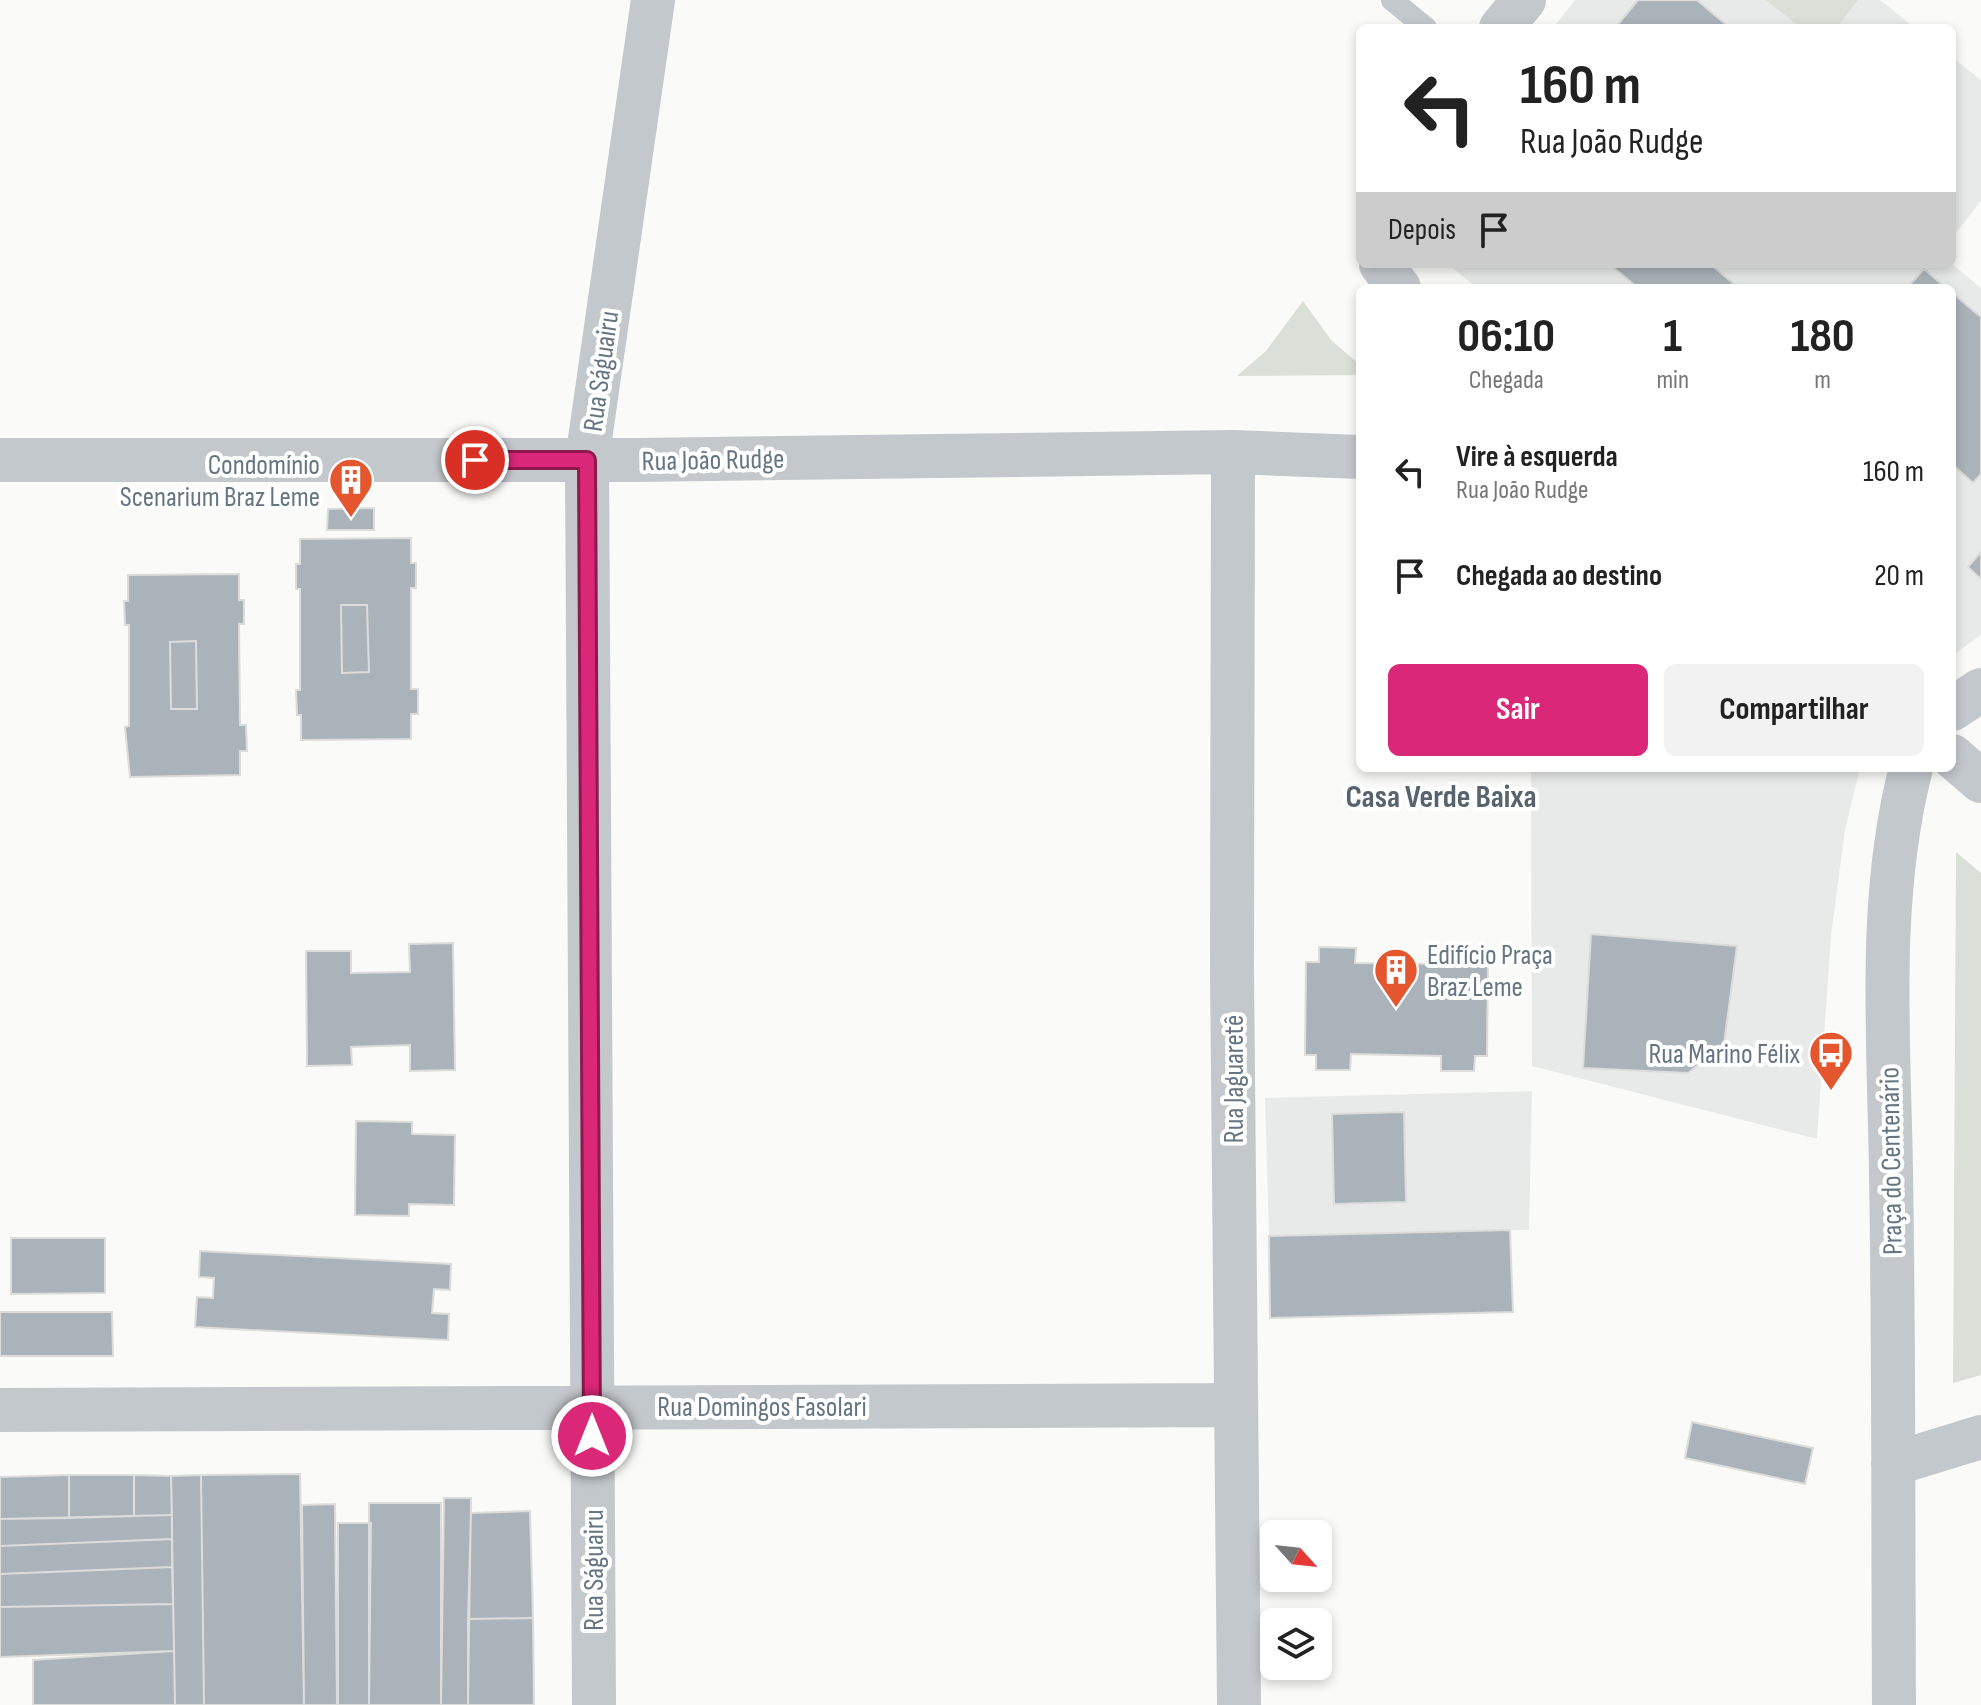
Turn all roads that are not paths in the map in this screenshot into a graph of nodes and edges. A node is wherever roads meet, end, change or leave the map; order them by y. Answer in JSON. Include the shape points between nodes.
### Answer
{"nodes":[{"id":1,"x":653,"y":0,"type":"edge"},
{"id":2,"x":1392,"y":0,"type":"edge"},
{"id":3,"x":1524,"y":0,"type":"edge"},
{"id":4,"x":1421,"y":24,"type":"edge"},
{"id":5,"x":1504,"y":24,"type":"edge"},
{"id":6,"x":1233,"y":452,"type":"junction"},
{"id":7,"x":1356,"y":457,"type":"edge"},
{"id":8,"x":0,"y":460,"type":"edge"},
{"id":9,"x":587,"y":460,"type":"junction"},
{"id":10,"x":1981,"y":690,"type":"edge"},
{"id":11,"x":1956,"y":706,"type":"edge"},
{"id":12,"x":1956,"y":759,"type":"edge"},
{"id":13,"x":1910,"y":772,"type":"edge"},
{"id":14,"x":1981,"y":781,"type":"edge"},
{"id":15,"x":1236,"y":1405,"type":"junction"},
{"id":16,"x":592,"y":1407,"type":"junction"},
{"id":17,"x":0,"y":1410,"type":"edge"},
{"id":18,"x":1981,"y":1437,"type":"edge"},
{"id":19,"x":1893,"y":1464,"type":"junction"},
{"id":20,"x":594,"y":1705,"type":"edge"},
{"id":21,"x":1239,"y":1705,"type":"edge"},
{"id":22,"x":1894,"y":1705,"type":"edge"}],
"edges":[{"from":1,"to":9,"type":"street","name":"Rua Ságuairu"},
{"from":2,"to":4,"type":"lane"},
{"from":3,"to":5,"type":"street"},
{"from":6,"to":7,"type":"street","name":"Rua João Rudge"},
{"from":6,"to":9,"type":"street","name":"Rua João Rudge"},
{"from":6,"to":15,"type":"street","name":"Rua Jaguaretê"},
{"from":8,"to":9,"type":"street","name":"Rua João Rudge"},
{"from":9,"to":16,"type":"street","name":"Rua Ságuairu"},
{"from":10,"to":11,"type":"street"},
{"from":12,"to":14,"type":"street"},
{"from":13,"to":19,"type":"street","name":"Praça do Centenário","via":[[1889,939]]},
{"from":15,"to":16,"type":"street","name":"Rua Domingos Fasolari"},
{"from":15,"to":21,"type":"street","name":"Rua Jaguaretê"},
{"from":16,"to":17,"type":"street","name":"Rua Domingos Fasolari"},
{"from":16,"to":20,"type":"street","name":"Rua Ságuairu"},
{"from":18,"to":19,"type":"street"},
{"from":19,"to":22,"type":"street"}]}
